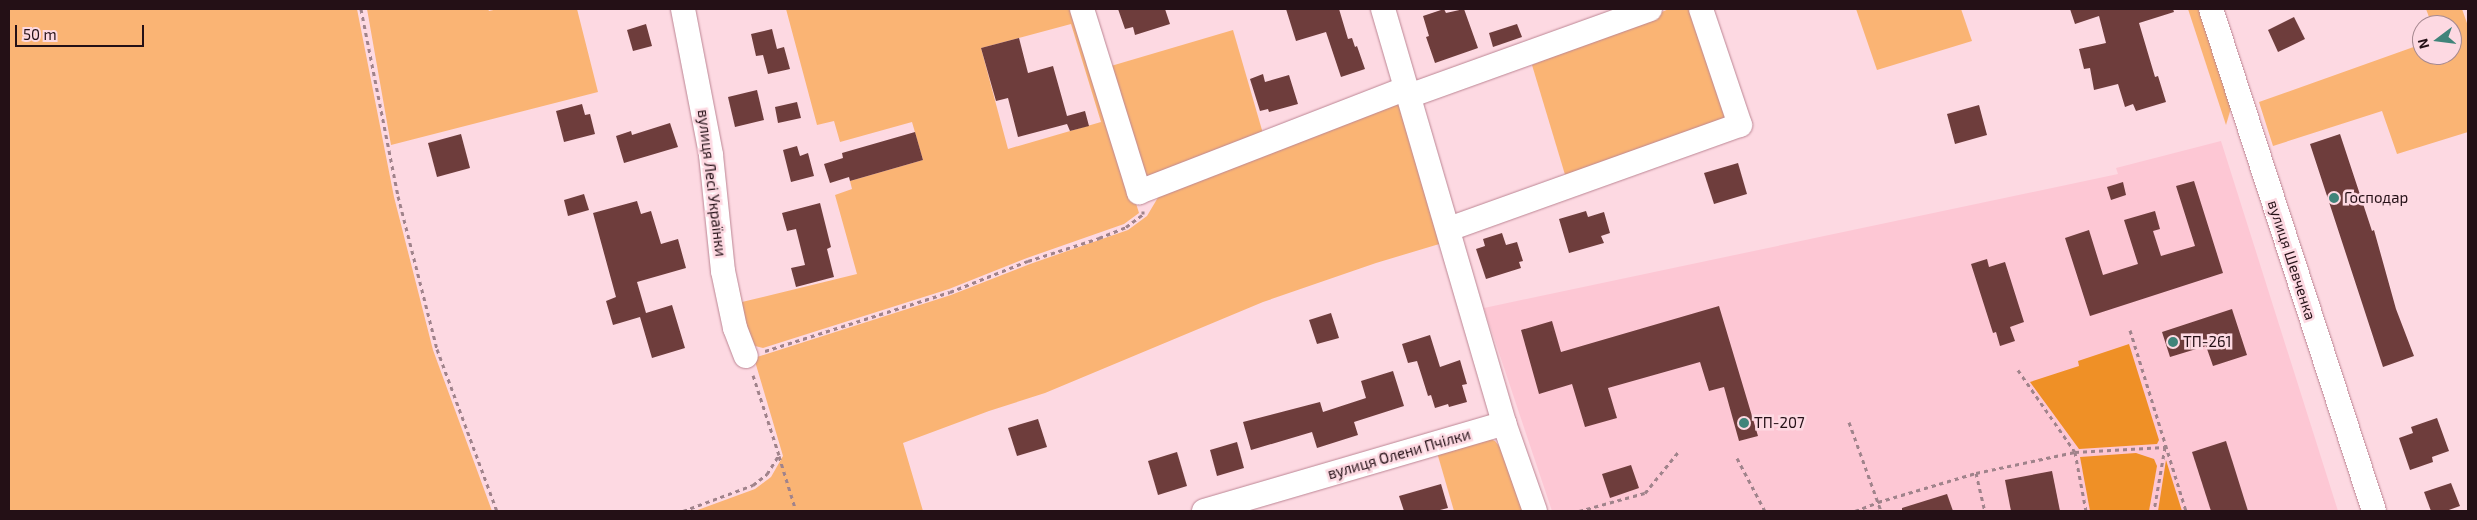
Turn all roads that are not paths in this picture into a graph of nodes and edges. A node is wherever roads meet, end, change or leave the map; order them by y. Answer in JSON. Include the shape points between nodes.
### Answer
{"nodes":[{"id":1,"x":683,"y":9,"type":"edge"},
{"id":2,"x":1082,"y":9,"type":"edge"},
{"id":3,"x":1384,"y":9,"type":"edge"},
{"id":4,"x":1650,"y":9,"type":"edge"},
{"id":5,"x":1701,"y":9,"type":"edge"},
{"id":6,"x":2211,"y":9,"type":"edge"},
{"id":7,"x":1408,"y":92,"type":"junction"},
{"id":8,"x":1449,"y":229,"type":"junction"},
{"id":9,"x":746,"y":356,"type":"road end"},
{"id":10,"x":1504,"y":423,"type":"junction"},
{"id":11,"x":1204,"y":511,"type":"edge"},
{"id":12,"x":1535,"y":511,"type":"edge"},
{"id":13,"x":2374,"y":511,"type":"edge"}],
"edges":[{"from":1,"to":9,"type":"street","name":"вулиця Лесі Українки","via":[[711,155],[723,271],[735,328]]},
{"from":2,"to":7,"type":"street","via":[[1138,192]]},
{"from":3,"to":7,"type":"street"},
{"from":4,"to":7,"type":"street"},
{"from":5,"to":8,"type":"street","via":[[1740,125]]},
{"from":6,"to":13,"type":"street","name":"вулиця Шевченка"},
{"from":7,"to":8,"type":"street"},
{"from":8,"to":10,"type":"street"},
{"from":10,"to":11,"type":"street","name":"вулиця Олени Пчілки"},
{"from":10,"to":12,"type":"street"}]}
